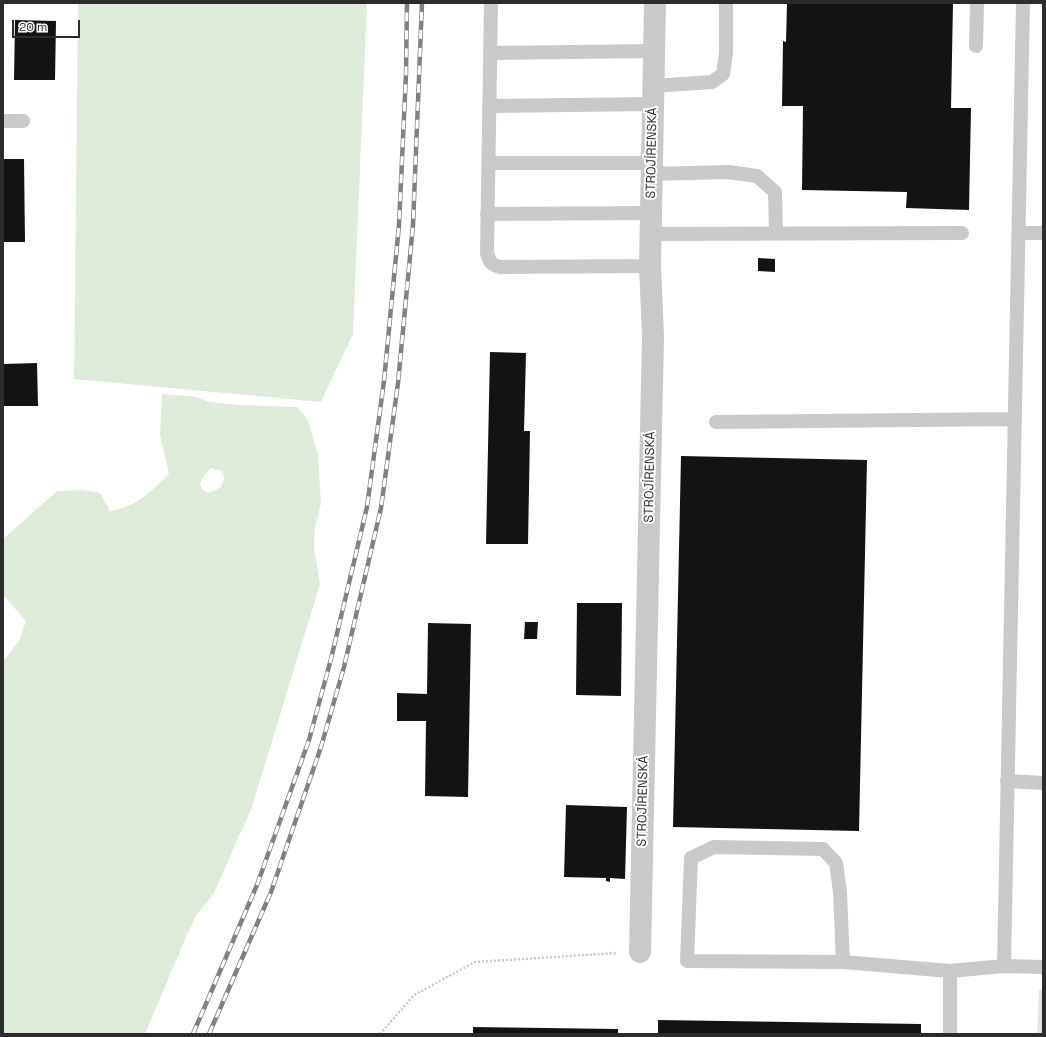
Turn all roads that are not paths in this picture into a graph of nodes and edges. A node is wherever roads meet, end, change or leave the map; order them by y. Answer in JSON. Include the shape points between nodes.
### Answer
{"nodes":[{"id":1,"x":491,"y":3,"type":"edge"},
{"id":2,"x":655,"y":3,"type":"edge"},
{"id":3,"x":726,"y":3,"type":"edge"},
{"id":4,"x":977,"y":3,"type":"edge"},
{"id":5,"x":1023,"y":3,"type":"edge"},
{"id":6,"x":976,"y":46,"type":"dead end"},
{"id":7,"x":654,"y":51,"type":"junction"},
{"id":8,"x":490,"y":53,"type":"junction"},
{"id":9,"x":653,"y":95,"type":"junction"},
{"id":10,"x":489,"y":106,"type":"junction"},
{"id":11,"x":3,"y":121,"type":"edge"},
{"id":12,"x":23,"y":121,"type":"dead end"},
{"id":13,"x":488,"y":164,"type":"junction"},
{"id":14,"x":652,"y":168,"type":"junction"},
{"id":15,"x":651,"y":213,"type":"junction"},
{"id":16,"x":487,"y":214,"type":"junction"},
{"id":17,"x":1018,"y":233,"type":"junction"},
{"id":18,"x":650,"y":234,"type":"junction"},
{"id":19,"x":776,"y":234,"type":"junction"},
{"id":20,"x":962,"y":234,"type":"dead end"},
{"id":21,"x":1043,"y":234,"type":"edge"},
{"id":22,"x":650,"y":266,"type":"junction"},
{"id":23,"x":1015,"y":419,"type":"junction"},
{"id":24,"x":716,"y":422,"type":"dead end"},
{"id":25,"x":1007,"y":781,"type":"junction"},
{"id":26,"x":1043,"y":783,"type":"edge"},
{"id":27,"x":640,"y":952,"type":"road end"},
{"id":28,"x":843,"y":962,"type":"junction"},
{"id":29,"x":1004,"y":966,"type":"junction"},
{"id":30,"x":1043,"y":968,"type":"edge"},
{"id":31,"x":950,"y":971,"type":"junction"},
{"id":32,"x":950,"y":1034,"type":"edge"}],
"edges":[{"from":1,"to":8,"type":"lane"},
{"from":2,"to":7,"type":"street","name":"STROJÍRENSKÁ"},
{"from":3,"to":9,"type":"lane","via":[[724,74],[712,82]]},
{"from":4,"to":6,"type":"lane"},
{"from":5,"to":17,"type":"lane"},
{"from":7,"to":8,"type":"lane"},
{"from":7,"to":9,"type":"street","name":"STROJÍRENSKÁ"},
{"from":8,"to":10,"type":"lane"},
{"from":9,"to":10,"type":"lane"},
{"from":9,"to":14,"type":"street","name":"STROJÍRENSKÁ"},
{"from":10,"to":13,"type":"lane"},
{"from":11,"to":12,"type":"lane"},
{"from":13,"to":14,"type":"lane"},
{"from":13,"to":16,"type":"lane"},
{"from":14,"to":15,"type":"street","name":"STROJÍRENSKÁ"},
{"from":14,"to":19,"type":"lane","via":[[757,176],[775,192]]},
{"from":15,"to":16,"type":"lane"},
{"from":15,"to":18,"type":"street","name":"STROJÍRENSKÁ"},
{"from":16,"to":22,"type":"lane","via":[[487,253],[489,261],[494,265]]},
{"from":17,"to":21,"type":"lane"},
{"from":17,"to":23,"type":"lane"},
{"from":18,"to":19,"type":"lane"},
{"from":18,"to":22,"type":"street","name":"STROJÍRENSKÁ"},
{"from":19,"to":20,"type":"lane"},
{"from":22,"to":27,"type":"street","name":"STROJÍRENSKÁ","via":[[652,344]]},
{"from":23,"to":24,"type":"lane"},
{"from":23,"to":25,"type":"lane"},
{"from":25,"to":26,"type":"lane"},
{"from":25,"to":29,"type":"lane"},
{"from":28,"to":28,"type":"lane","via":[[687,961],[691,858],[714,847],[823,849],[836,863]]},
{"from":28,"to":31,"type":"lane"},
{"from":29,"to":30,"type":"lane"},
{"from":29,"to":31,"type":"lane"},
{"from":31,"to":32,"type":"lane"}]}
